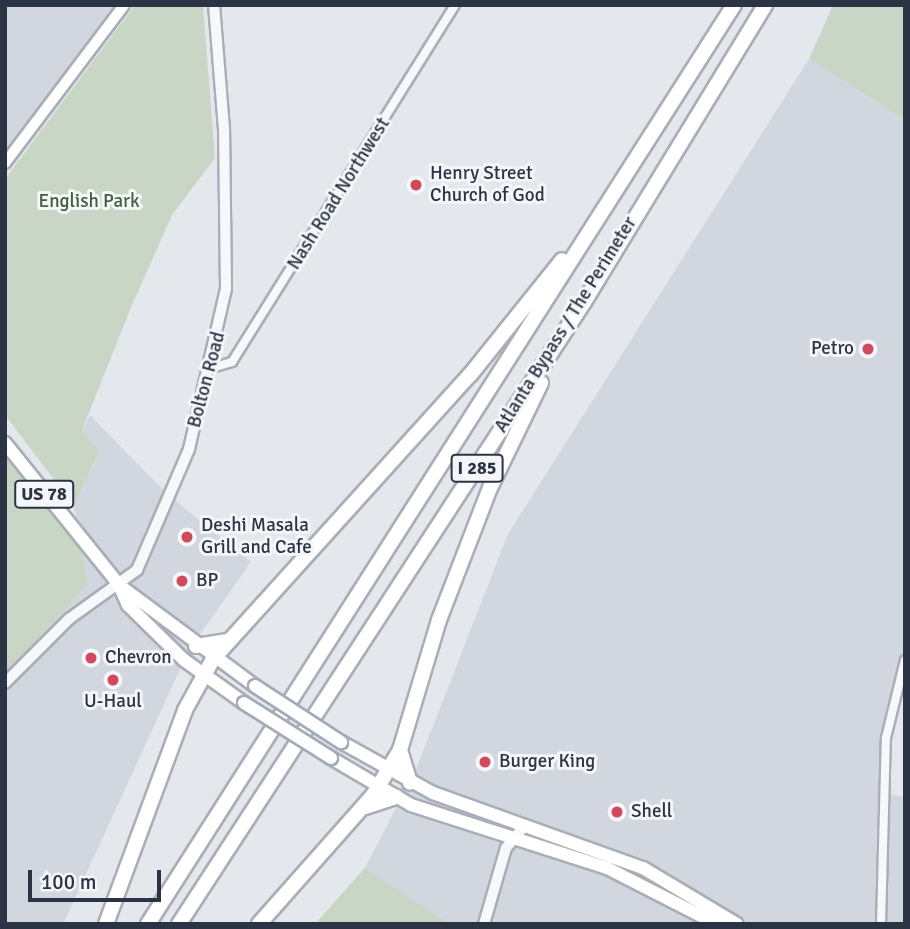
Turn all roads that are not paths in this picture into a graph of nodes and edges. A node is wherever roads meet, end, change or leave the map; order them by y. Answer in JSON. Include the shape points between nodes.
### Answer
{"nodes":[{"id":1,"x":124,"y":5,"type":"edge"},
{"id":2,"x":214,"y":5,"type":"edge"},
{"id":3,"x":455,"y":5,"type":"edge"},
{"id":4,"x":734,"y":5,"type":"edge"},
{"id":5,"x":765,"y":5,"type":"edge"},
{"id":6,"x":5,"y":163,"type":"edge"},
{"id":7,"x":608,"y":202,"type":"junction"},
{"id":8,"x":584,"y":302,"type":"junction"},
{"id":9,"x":212,"y":368,"type":"junction"},
{"id":10,"x":5,"y":443,"type":"edge"},
{"id":11,"x":119,"y":585,"type":"junction"},
{"id":12,"x":229,"y":640,"type":"junction"},
{"id":13,"x":196,"y":646,"type":"junction"},
{"id":14,"x":213,"y":659,"type":"junction"},
{"id":15,"x":905,"y":660,"type":"edge"},
{"id":16,"x":204,"y":675,"type":"junction"},
{"id":17,"x":5,"y":683,"type":"edge"},
{"id":18,"x":400,"y":750,"type":"junction"},
{"id":19,"x":389,"y":771,"type":"junction"},
{"id":20,"x":410,"y":782,"type":"junction"},
{"id":21,"x":379,"y":788,"type":"junction"},
{"id":22,"x":396,"y":797,"type":"junction"},
{"id":23,"x":361,"y":810,"type":"junction"},
{"id":24,"x":526,"y":825,"type":"junction"},
{"id":25,"x":513,"y":838,"type":"junction"},
{"id":26,"x":106,"y":924,"type":"edge"},
{"id":27,"x":148,"y":924,"type":"edge"},
{"id":28,"x":179,"y":924,"type":"edge"},
{"id":29,"x":259,"y":924,"type":"edge"},
{"id":30,"x":484,"y":924,"type":"edge"},
{"id":31,"x":718,"y":924,"type":"edge"},
{"id":32,"x":737,"y":924,"type":"edge"},
{"id":33,"x":881,"y":924,"type":"edge"}],
"edges":[{"from":1,"to":6,"type":"main road"},
{"from":2,"to":9,"type":"street","name":"Bolton Road","via":[[224,129],[226,289]]},
{"from":3,"to":9,"type":"street","name":"Nash Road Northwest","via":[[232,362]]},
{"from":4,"to":7,"type":"highway","name":"Atlanta Bypass / The Perimeter","number":"I 285"},
{"from":5,"to":8,"type":"highway","name":"Atlanta Bypass / The Perimeter","number":"I 285"},
{"from":7,"to":12,"type":"highway","via":[[470,375]]},
{"from":7,"to":27,"type":"highway","name":"Atlanta Bypass / The Perimeter","number":"I 285"},
{"from":8,"to":18,"type":"highway","via":[[490,488],[439,621]]},
{"from":8,"to":28,"type":"highway","name":"Atlanta Bypass / The Perimeter","number":"I 285"},
{"from":9,"to":11,"type":"street","name":"Bolton Road","via":[[178,482],[136,570]]},
{"from":10,"to":11,"type":"main road","number":"US 78"},
{"from":11,"to":13,"type":"main road","number":"US 78"},
{"from":11,"to":16,"type":"main road","number":"US 78","via":[[128,606]]},
{"from":11,"to":17,"type":"street","name":"Bolton Road","via":[[69,619]]},
{"from":12,"to":13,"type":"highway"},
{"from":12,"to":14,"type":"highway"},
{"from":13,"to":14,"type":"main road","number":"US 78"},
{"from":14,"to":16,"type":"highway"},
{"from":14,"to":19,"type":"main road","number":"US 78","bridge":true},
{"from":15,"to":33,"type":"street","via":[[886,738]]},
{"from":16,"to":21,"type":"main road","number":"US 78","bridge":true},
{"from":16,"to":26,"type":"highway"},
{"from":18,"to":19,"type":"highway"},
{"from":18,"to":20,"type":"highway"},
{"from":19,"to":20,"type":"main road","number":"US 78"},
{"from":19,"to":21,"type":"highway"},
{"from":20,"to":24,"type":"main road","number":"US 78"},
{"from":21,"to":22,"type":"main road","number":"US 78"},
{"from":21,"to":23,"type":"highway"},
{"from":22,"to":23,"type":"highway"},
{"from":22,"to":25,"type":"main road","number":"US 78"},
{"from":23,"to":29,"type":"highway"},
{"from":24,"to":25,"type":"street"},
{"from":24,"to":32,"type":"main road","number":"US 78","via":[[643,868]]},
{"from":25,"to":30,"type":"street"},
{"from":25,"to":31,"type":"main road","number":"US 78","via":[[638,881]]}]}
